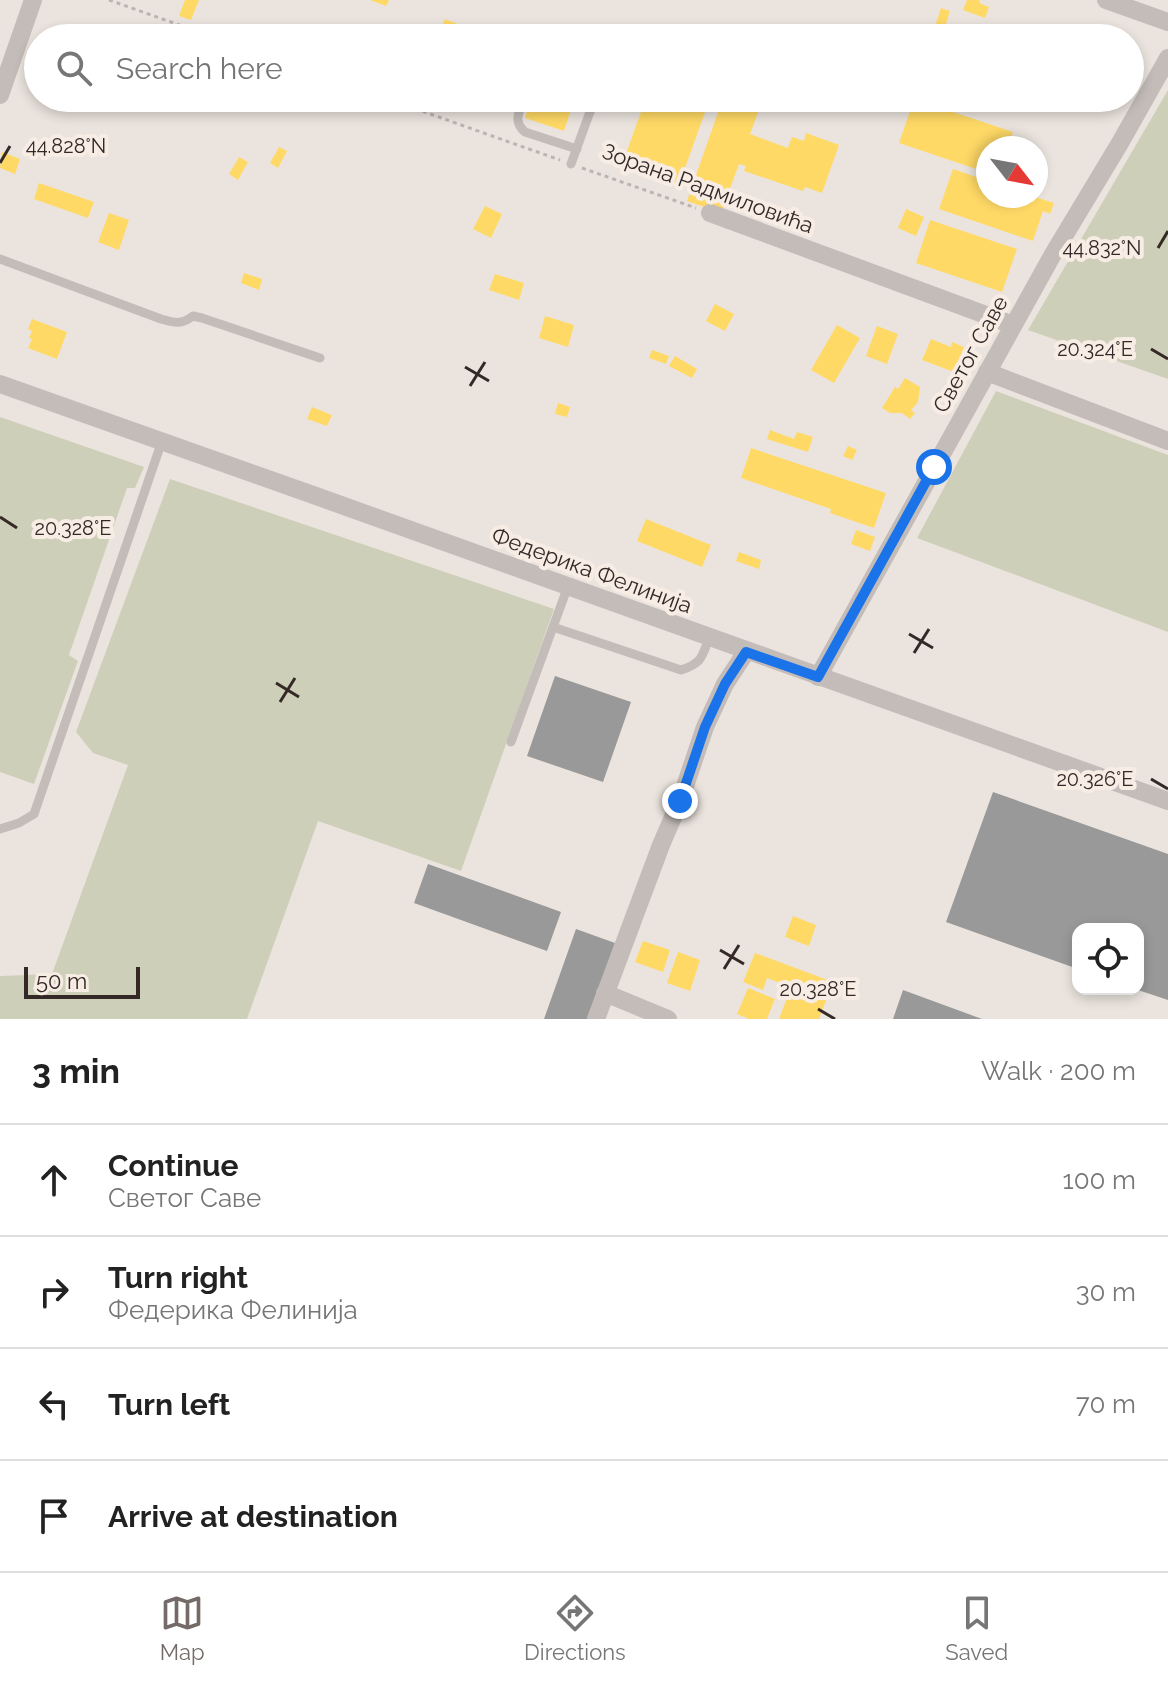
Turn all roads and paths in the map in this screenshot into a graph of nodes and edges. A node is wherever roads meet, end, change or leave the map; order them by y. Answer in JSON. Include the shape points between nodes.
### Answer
{"nodes":[{"id":1,"x":33,"y":0,"type":"edge"},
{"id":2,"x":109,"y":0,"type":"edge"},
{"id":3,"x":1106,"y":0,"type":"edge"},
{"id":4,"x":1168,"y":22,"type":"edge"},
{"id":5,"x":25,"y":24,"type":"edge"},
{"id":6,"x":177,"y":24,"type":"edge"},
{"id":7,"x":24,"y":26,"type":"edge"},
{"id":8,"x":1168,"y":58,"type":"edge"},
{"id":9,"x":0,"y":95,"type":"edge"},
{"id":10,"x":1144,"y":99,"type":"edge"},
{"id":11,"x":424,"y":112,"type":"edge"},
{"id":12,"x":520,"y":112,"type":"edge"},
{"id":13,"x":590,"y":112,"type":"edge"},
{"id":14,"x":1137,"y":112,"type":"edge"},
{"id":15,"x":577,"y":149,"type":"junction"},
{"id":16,"x":571,"y":164,"type":"junction"},
{"id":17,"x":710,"y":213,"type":"joint"},
{"id":18,"x":0,"y":259,"type":"edge"},
{"id":19,"x":1013,"y":325,"type":"junction"},
{"id":20,"x":320,"y":358,"type":"dead end"},
{"id":21,"x":987,"y":372,"type":"junction"},
{"id":22,"x":0,"y":384,"type":"edge"},
{"id":23,"x":162,"y":441,"type":"junction"},
{"id":24,"x":1168,"y":441,"type":"edge"},
{"id":25,"x":568,"y":586,"type":"junction"},
{"id":26,"x":553,"y":627,"type":"junction"},
{"id":27,"x":709,"y":638,"type":"junction"},
{"id":28,"x":746,"y":652,"type":"junction"},
{"id":29,"x":818,"y":677,"type":"junction"},
{"id":30,"x":511,"y":742,"type":"dead end"},
{"id":31,"x":1168,"y":801,"type":"edge"},
{"id":32,"x":0,"y":829,"type":"edge"},
{"id":33,"x":605,"y":993,"type":"junction"},
{"id":34,"x":596,"y":1019,"type":"edge"},
{"id":35,"x":668,"y":1019,"type":"edge"}],
"edges":[{"from":1,"to":5,"type":"street"},
{"from":2,"to":6,"type":"path"},
{"from":3,"to":4,"type":"street"},
{"from":7,"to":9,"type":"street"},
{"from":8,"to":10,"type":"street","name":"Светог Саве"},
{"from":11,"to":16,"type":"path","name":"Зорана Радмиловића"},
{"from":12,"to":15,"type":"lane","via":[[518,124],[525,132]]},
{"from":13,"to":15,"type":"lane"},
{"from":14,"to":19,"type":"street","name":"Светог Саве"},
{"from":15,"to":16,"type":"lane"},
{"from":16,"to":17,"type":"path","name":"Зорана Радмиловића"},
{"from":17,"to":19,"type":"street","name":"Зорана Радмиловића"},
{"from":18,"to":20,"type":"lane","via":[[161,319],[175,323],[202,318]]},
{"from":19,"to":21,"type":"street","name":"Светог Саве"},
{"from":21,"to":24,"type":"street"},
{"from":21,"to":29,"type":"street","name":"Светог Саве"},
{"from":22,"to":23,"type":"street","name":"Федерика Фелинија"},
{"from":23,"to":25,"type":"street","name":"Федерика Фелинија"},
{"from":23,"to":32,"type":"lane","via":[[34,814]]},
{"from":25,"to":26,"type":"lane"},
{"from":25,"to":27,"type":"street","name":"Федерика Фелинија"},
{"from":26,"to":27,"type":"lane","via":[[681,670],[695,666]]},
{"from":26,"to":30,"type":"lane"},
{"from":27,"to":28,"type":"street","name":"Федерика Фелинија"},
{"from":28,"to":29,"type":"street","name":"Федерика Фелинија"},
{"from":28,"to":33,"type":"street","via":[[705,727]]},
{"from":29,"to":31,"type":"street","name":"Федерика Фелинија"},
{"from":33,"to":34,"type":"street"},
{"from":33,"to":35,"type":"street"}]}
